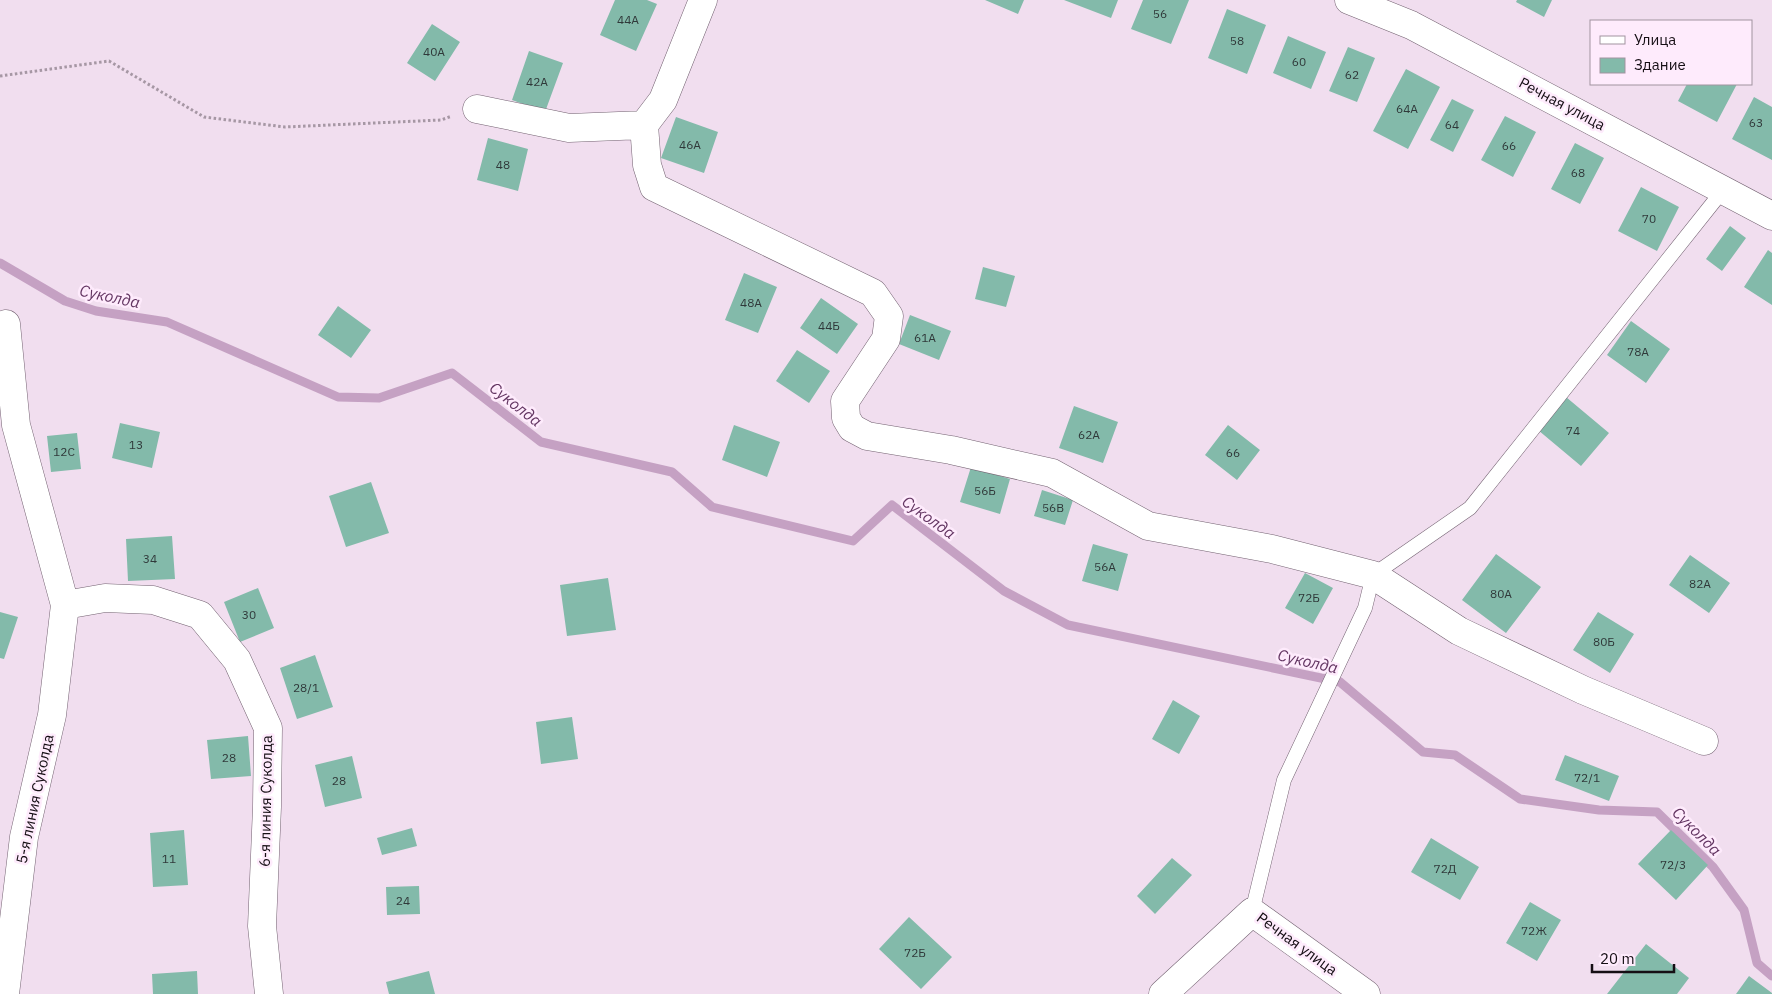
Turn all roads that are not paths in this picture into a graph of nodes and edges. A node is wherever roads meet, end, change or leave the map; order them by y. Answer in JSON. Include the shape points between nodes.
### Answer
{"nodes":[{"id":1,"x":703,"y":0,"type":"edge"},
{"id":2,"x":1348,"y":0,"type":"edge"},
{"id":3,"x":477,"y":110,"type":"road end"},
{"id":4,"x":644,"y":125,"type":"junction"},
{"id":5,"x":1724,"y":189,"type":"junction"},
{"id":6,"x":1772,"y":216,"type":"edge"},
{"id":7,"x":6,"y":324,"type":"dead end"},
{"id":8,"x":1373,"y":575,"type":"junction"},
{"id":9,"x":65,"y":605,"type":"junction"},
{"id":10,"x":1704,"y":741,"type":"dead end"},
{"id":11,"x":1252,"y":912,"type":"junction"},
{"id":12,"x":5,"y":994,"type":"edge"},
{"id":13,"x":269,"y":994,"type":"edge"},
{"id":14,"x":1163,"y":994,"type":"edge"},
{"id":15,"x":1366,"y":994,"type":"edge"}],
"edges":[{"from":1,"to":4,"type":"street","via":[[663,100]]},
{"from":2,"to":5,"type":"street","name":"Речная улица","via":[[1411,25]]},
{"from":3,"to":4,"type":"street","via":[[569,128]]},
{"from":4,"to":8,"type":"street","via":[[647,166],[654,187],[873,293],[889,316],[886,339],[845,401],[846,418],[852,428],[866,436],[951,450],[1052,473],[1148,526],[1272,549]]},
{"from":5,"to":6,"type":"street","name":"Речная улица"},
{"from":5,"to":8,"type":"lane","via":[[1470,508]]},
{"from":7,"to":9,"type":"street","via":[[16,425]]},
{"from":8,"to":10,"type":"street","via":[[1459,631],[1583,690]]},
{"from":8,"to":11,"type":"lane","via":[[1366,608],[1284,780]]},
{"from":9,"to":12,"type":"street","name":"5-я линия Суколда","via":[[52,716],[24,837]]},
{"from":9,"to":13,"type":"street","name":"6-я линия Суколда","via":[[105,598],[153,600],[200,615],[237,660],[268,728],[262,926]]},
{"from":11,"to":14,"type":"street"},
{"from":11,"to":15,"type":"street","name":"Речная улица"}]}
